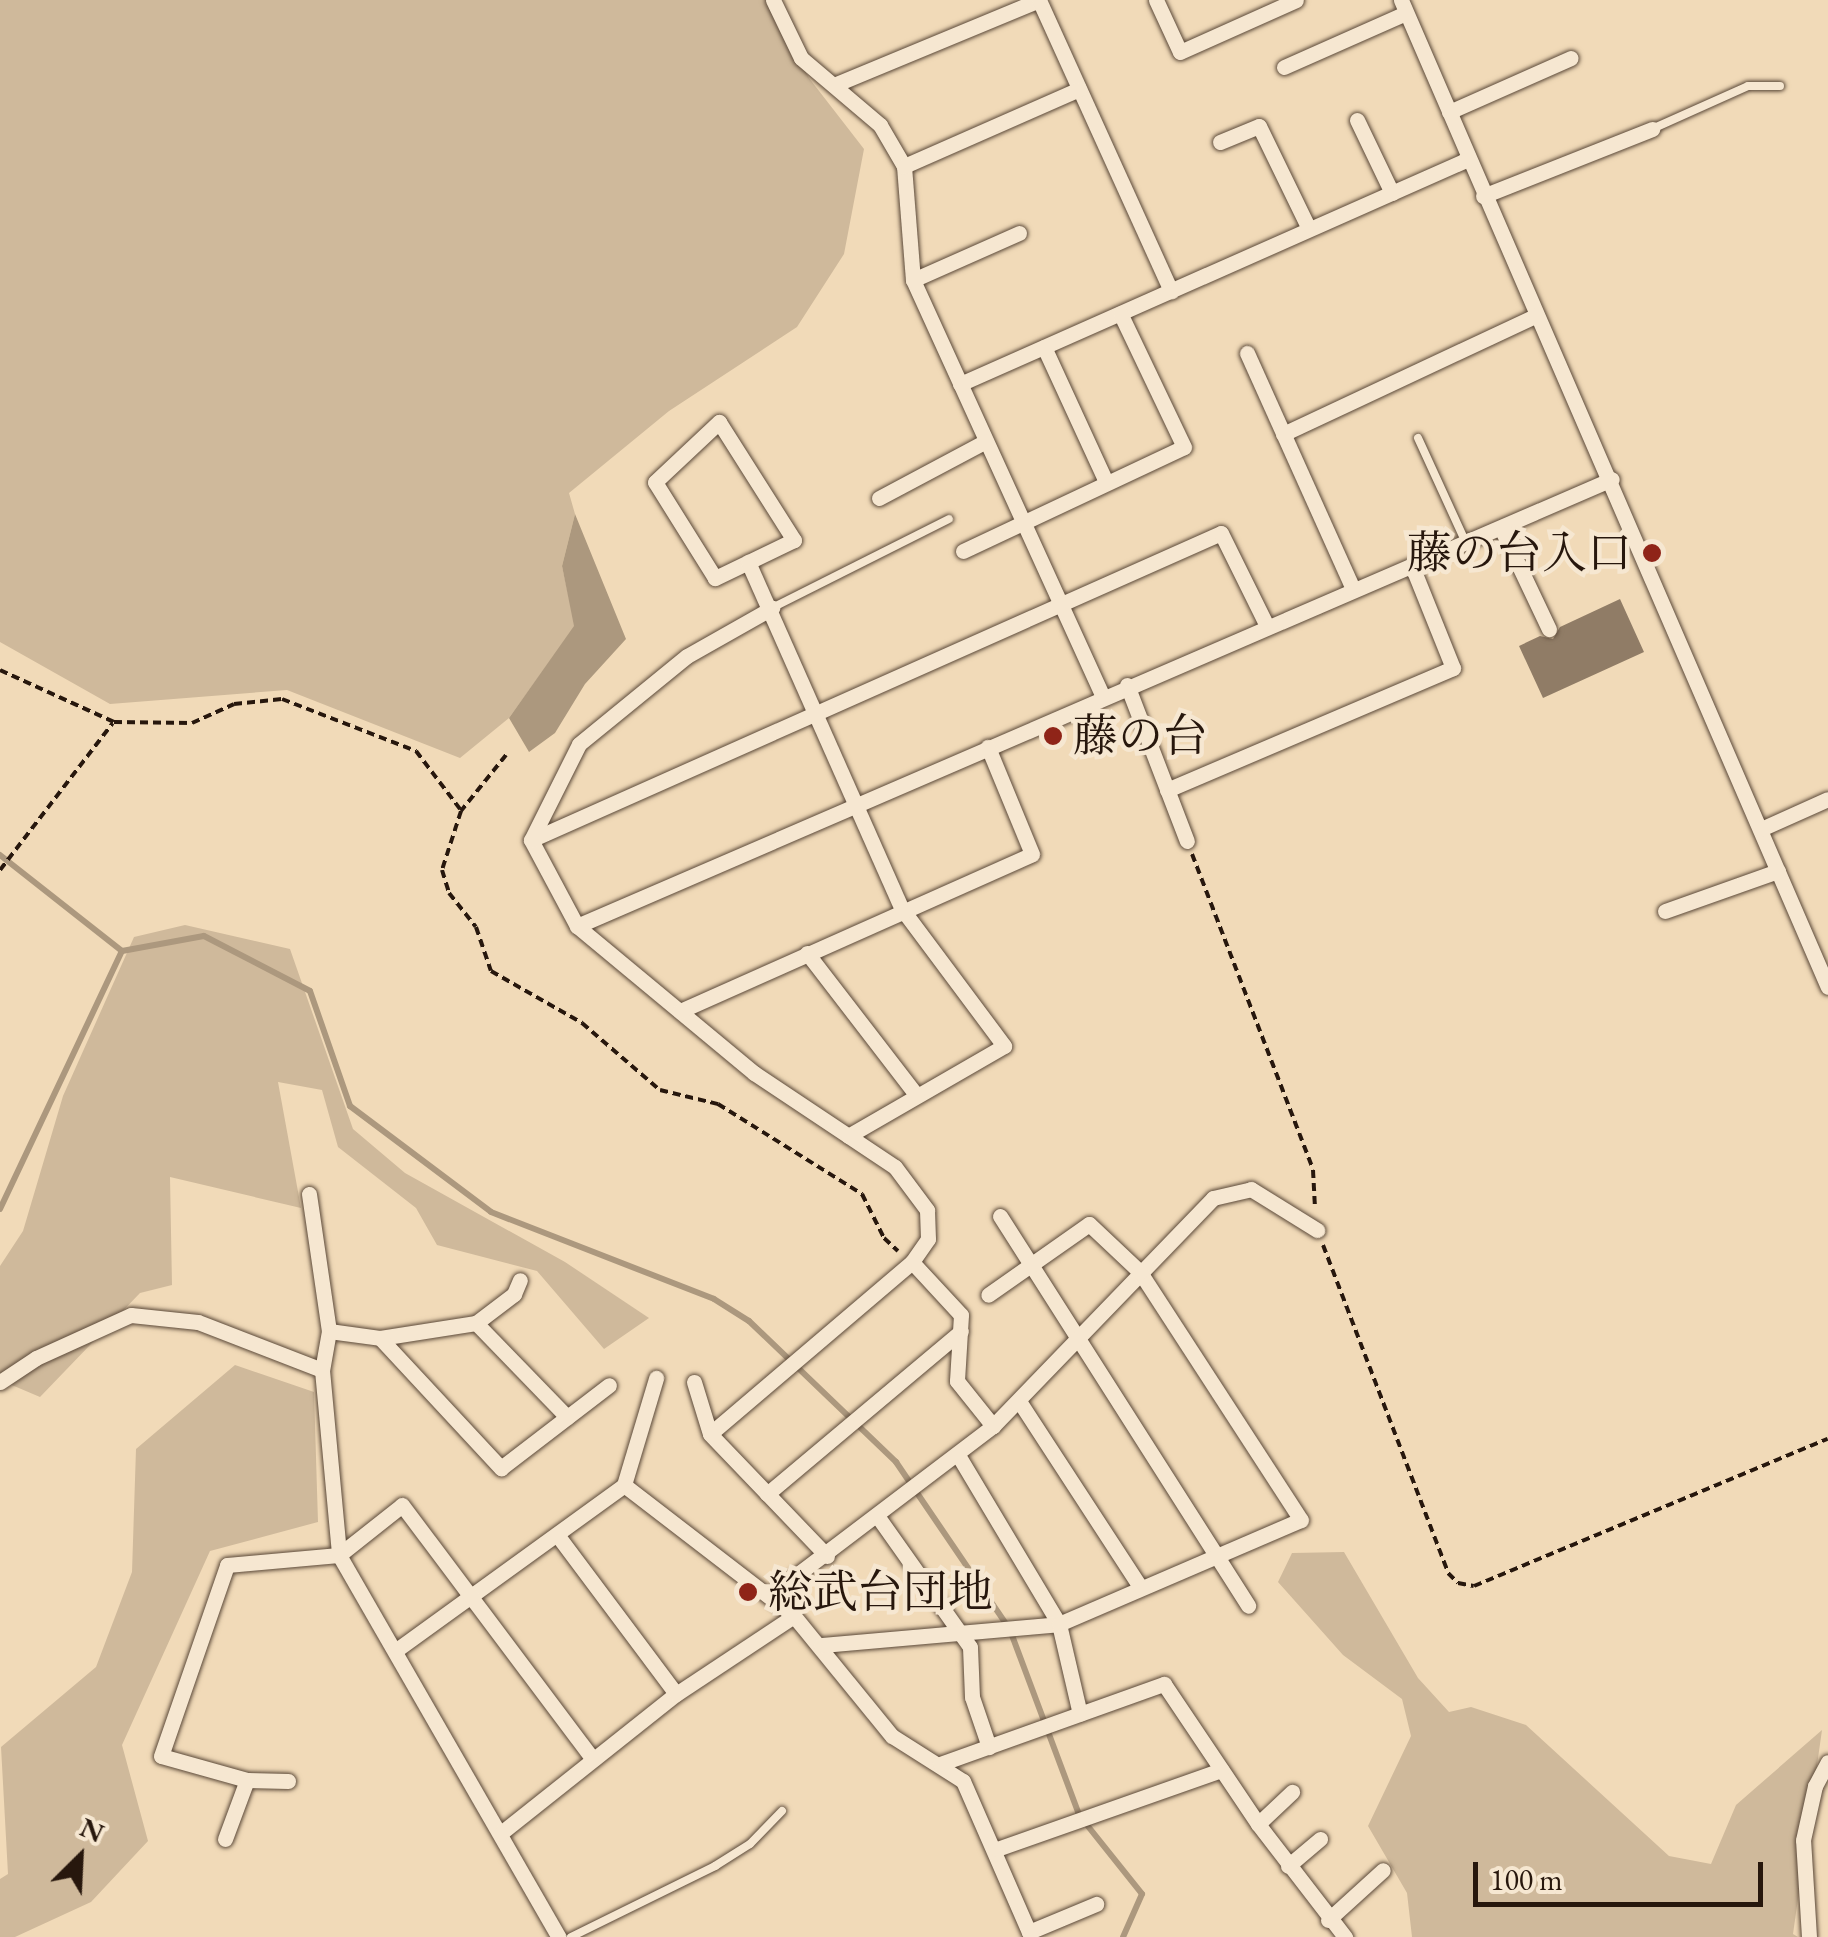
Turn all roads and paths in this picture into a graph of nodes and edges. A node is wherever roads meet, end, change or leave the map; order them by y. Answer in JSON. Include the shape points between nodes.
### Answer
{"nodes":[{"id":1,"x":773,"y":0,"type":"edge"},
{"id":2,"x":1156,"y":0,"type":"edge"},
{"id":3,"x":1296,"y":0,"type":"edge"},
{"id":4,"x":1403,"y":6,"type":"edge"},
{"id":5,"x":1571,"y":58,"type":"dead end"},
{"id":6,"x":1284,"y":68,"type":"dead end"},
{"id":7,"x":834,"y":85,"type":"junction"},
{"id":8,"x":1780,"y":86,"type":"dead end"},
{"id":9,"x":1079,"y":89,"type":"junction"},
{"id":10,"x":1449,"y":112,"type":"junction"},
{"id":11,"x":1357,"y":120,"type":"dead end"},
{"id":12,"x":1652,"y":130,"type":"joint"},
{"id":13,"x":1220,"y":142,"type":"dead end"},
{"id":14,"x":1466,"y":160,"type":"junction"},
{"id":15,"x":904,"y":166,"type":"junction"},
{"id":16,"x":1392,"y":192,"type":"junction"},
{"id":17,"x":1483,"y":196,"type":"junction"},
{"id":18,"x":1309,"y":229,"type":"junction"},
{"id":19,"x":1019,"y":233,"type":"dead end"},
{"id":20,"x":912,"y":280,"type":"junction"},
{"id":21,"x":1171,"y":291,"type":"junction"},
{"id":22,"x":1120,"y":314,"type":"junction"},
{"id":23,"x":1536,"y":314,"type":"junction"},
{"id":24,"x":1044,"y":347,"type":"junction"},
{"id":25,"x":1246,"y":353,"type":"dead end"},
{"id":26,"x":960,"y":384,"type":"junction"},
{"id":27,"x":1283,"y":434,"type":"junction"},
{"id":28,"x":1418,"y":438,"type":"dead end"},
{"id":29,"x":986,"y":441,"type":"junction"},
{"id":30,"x":1612,"y":480,"type":"junction"},
{"id":31,"x":1106,"y":482,"type":"junction"},
{"id":32,"x":878,"y":498,"type":"dead end"},
{"id":33,"x":949,"y":518,"type":"dead end"},
{"id":34,"x":1025,"y":519,"type":"junction"},
{"id":35,"x":1501,"y":528,"type":"junction"},
{"id":36,"x":1466,"y":543,"type":"junction"},
{"id":37,"x":962,"y":550,"type":"dead end"},
{"id":38,"x":748,"y":562,"type":"junction"},
{"id":39,"x":1412,"y":566,"type":"junction"},
{"id":40,"x":1353,"y":589,"type":"junction"},
{"id":41,"x":1060,"y":599,"type":"junction"},
{"id":42,"x":772,"y":608,"type":"junction"},
{"id":43,"x":1267,"y":626,"type":"junction"},
{"id":44,"x":1549,"y":629,"type":"dead end"},
{"id":45,"x":0,"y":670,"type":"edge"},
{"id":46,"x":1126,"y":686,"type":"junction"},
{"id":47,"x":1103,"y":696,"type":"junction"},
{"id":48,"x":817,"y":712,"type":"junction"},
{"id":49,"x":114,"y":722,"type":"junction"},
{"id":50,"x":988,"y":746,"type":"junction"},
{"id":51,"x":506,"y":755,"type":"dead end"},
{"id":52,"x":1167,"y":790,"type":"junction"},
{"id":53,"x":1828,"y":800,"type":"edge"},
{"id":54,"x":856,"y":804,"type":"junction"},
{"id":55,"x":461,"y":811,"type":"junction"},
{"id":56,"x":1761,"y":829,"type":"junction"},
{"id":57,"x":530,"y":840,"type":"junction"},
{"id":58,"x":1187,"y":841,"type":"joint"},
{"id":59,"x":0,"y":870,"type":"edge"},
{"id":60,"x":1778,"y":871,"type":"junction"},
{"id":61,"x":902,"y":910,"type":"junction"},
{"id":62,"x":1665,"y":911,"type":"dead end"},
{"id":63,"x":577,"y":926,"type":"junction"},
{"id":64,"x":807,"y":953,"type":"junction"},
{"id":65,"x":1828,"y":987,"type":"edge"},
{"id":66,"x":680,"y":1012,"type":"junction"},
{"id":67,"x":918,"y":1096,"type":"junction"},
{"id":68,"x":848,"y":1136,"type":"junction"},
{"id":69,"x":310,"y":1194,"type":"dead end"},
{"id":70,"x":1000,"y":1216,"type":"dead end"},
{"id":71,"x":1317,"y":1230,"type":"junction"},
{"id":72,"x":912,"y":1262,"type":"junction"},
{"id":73,"x":1028,"y":1266,"type":"junction"},
{"id":74,"x":1140,"y":1272,"type":"junction"},
{"id":75,"x":520,"y":1280,"type":"dead end"},
{"id":76,"x":988,"y":1295,"type":"dead end"},
{"id":77,"x":476,"y":1323,"type":"junction"},
{"id":78,"x":329,"y":1331,"type":"junction"},
{"id":79,"x":961,"y":1331,"type":"junction"},
{"id":80,"x":380,"y":1338,"type":"junction"},
{"id":81,"x":1074,"y":1342,"type":"junction"},
{"id":82,"x":322,"y":1370,"type":"junction"},
{"id":83,"x":656,"y":1378,"type":"dead end"},
{"id":84,"x":0,"y":1382,"type":"edge"},
{"id":85,"x":694,"y":1382,"type":"dead end"},
{"id":86,"x":609,"y":1385,"type":"dead end"},
{"id":87,"x":1019,"y":1401,"type":"junction"},
{"id":88,"x":567,"y":1417,"type":"junction"},
{"id":89,"x":993,"y":1426,"type":"junction"},
{"id":90,"x":710,"y":1434,"type":"junction"},
{"id":91,"x":1828,"y":1439,"type":"edge"},
{"id":92,"x":958,"y":1456,"type":"junction"},
{"id":93,"x":624,"y":1485,"type":"junction"},
{"id":94,"x":767,"y":1494,"type":"junction"},
{"id":95,"x":878,"y":1517,"type":"junction"},
{"id":96,"x":558,"y":1536,"type":"junction"},
{"id":97,"x":339,"y":1555,"type":"junction"},
{"id":98,"x":828,"y":1556,"type":"junction"},
{"id":99,"x":1221,"y":1558,"type":"junction"},
{"id":100,"x":1141,"y":1588,"type":"junction"},
{"id":101,"x":769,"y":1596,"type":"junction"},
{"id":102,"x":472,"y":1598,"type":"junction"},
{"id":103,"x":1248,"y":1606,"type":"dead end"},
{"id":104,"x":794,"y":1616,"type":"junction"},
{"id":105,"x":1058,"y":1624,"type":"junction"},
{"id":106,"x":962,"y":1633,"type":"junction"},
{"id":107,"x":821,"y":1645,"type":"junction"},
{"id":108,"x":395,"y":1651,"type":"junction"},
{"id":109,"x":676,"y":1694,"type":"junction"},
{"id":110,"x":1080,"y":1714,"type":"junction"},
{"id":111,"x":989,"y":1746,"type":"junction"},
{"id":112,"x":594,"y":1759,"type":"junction"},
{"id":113,"x":1828,"y":1762,"type":"edge"},
{"id":114,"x":940,"y":1764,"type":"junction"},
{"id":115,"x":1221,"y":1770,"type":"junction"},
{"id":116,"x":247,"y":1780,"type":"junction"},
{"id":117,"x":288,"y":1782,"type":"dead end"},
{"id":118,"x":1292,"y":1792,"type":"dead end"},
{"id":119,"x":782,"y":1811,"type":"dead end"},
{"id":120,"x":1258,"y":1824,"type":"junction"},
{"id":121,"x":501,"y":1834,"type":"junction"},
{"id":122,"x":225,"y":1839,"type":"dead end"},
{"id":123,"x":1320,"y":1840,"type":"dead end"},
{"id":124,"x":997,"y":1850,"type":"junction"},
{"id":125,"x":1288,"y":1866,"type":"junction"},
{"id":126,"x":1383,"y":1870,"type":"dead end"},
{"id":127,"x":1096,"y":1904,"type":"dead end"},
{"id":128,"x":1328,"y":1920,"type":"junction"},
{"id":129,"x":559,"y":1937,"type":"edge"},
{"id":130,"x":571,"y":1937,"type":"edge"},
{"id":131,"x":1345,"y":1937,"type":"edge"},
{"id":132,"x":1809,"y":1937,"type":"edge"}],
"edges":[{"from":1,"to":7,"type":"street","via":[[800,58]]},
{"from":2,"to":3,"type":"street","via":[[1180,52]]},
{"from":4,"to":6,"type":"street"},
{"from":4,"to":10,"type":"street"},
{"from":5,"to":10,"type":"street"},
{"from":7,"to":9,"type":"street","via":[[1039,0]]},
{"from":7,"to":15,"type":"street","via":[[880,125]]},
{"from":8,"to":12,"type":"lane","via":[[1748,86]]},
{"from":9,"to":15,"type":"street"},
{"from":9,"to":21,"type":"street"},
{"from":10,"to":14,"type":"street"},
{"from":11,"to":16,"type":"street"},
{"from":12,"to":17,"type":"street"},
{"from":13,"to":18,"type":"street","via":[[1259,126]]},
{"from":14,"to":16,"type":"street"},
{"from":14,"to":17,"type":"street"},
{"from":15,"to":20,"type":"street"},
{"from":16,"to":18,"type":"street"},
{"from":17,"to":23,"type":"street"},
{"from":18,"to":21,"type":"street"},
{"from":19,"to":20,"type":"street"},
{"from":20,"to":26,"type":"street"},
{"from":21,"to":22,"type":"street"},
{"from":22,"to":24,"type":"street"},
{"from":22,"to":31,"type":"street","via":[[1184,447]]},
{"from":23,"to":27,"type":"street"},
{"from":23,"to":30,"type":"street"},
{"from":24,"to":26,"type":"street"},
{"from":24,"to":31,"type":"street"},
{"from":25,"to":27,"type":"street"},
{"from":26,"to":29,"type":"street"},
{"from":27,"to":40,"type":"street"},
{"from":28,"to":36,"type":"lane"},
{"from":29,"to":32,"type":"street"},
{"from":29,"to":34,"type":"street"},
{"from":30,"to":35,"type":"street"},
{"from":30,"to":56,"type":"street"},
{"from":31,"to":34,"type":"street"},
{"from":33,"to":42,"type":"lane"},
{"from":34,"to":37,"type":"street"},
{"from":34,"to":41,"type":"street"},
{"from":35,"to":36,"type":"street"},
{"from":35,"to":44,"type":"street"},
{"from":36,"to":39,"type":"street"},
{"from":38,"to":38,"type":"street","via":[[794,540],[718,422],[655,482],[715,578]]},
{"from":38,"to":42,"type":"street"},
{"from":39,"to":40,"type":"street"},
{"from":39,"to":52,"type":"street","via":[[1453,668]]},
{"from":40,"to":43,"type":"street"},
{"from":41,"to":43,"type":"street","via":[[1221,532]]},
{"from":41,"to":47,"type":"street"},
{"from":41,"to":48,"type":"street"},
{"from":42,"to":48,"type":"street"},
{"from":42,"to":57,"type":"street","via":[[687,656],[579,744]]},
{"from":43,"to":46,"type":"street"},
{"from":45,"to":49,"type":"path"},
{"from":46,"to":47,"type":"street"},
{"from":46,"to":52,"type":"street"},
{"from":47,"to":50,"type":"street"},
{"from":48,"to":54,"type":"street"},
{"from":48,"to":57,"type":"street"},
{"from":49,"to":55,"type":"path","via":[[192,723],[234,704],[282,699],[416,750]]},
{"from":49,"to":59,"type":"path"},
{"from":50,"to":54,"type":"street"},
{"from":50,"to":61,"type":"street","via":[[1032,854]]},
{"from":51,"to":55,"type":"path"},
{"from":52,"to":58,"type":"street"},
{"from":53,"to":56,"type":"street"},
{"from":54,"to":61,"type":"street"},
{"from":54,"to":63,"type":"street"},
{"from":55,"to":72,"type":"path","via":[[443,880],[472,918],[491,971],[582,1022],[660,1090],[718,1104],[862,1194],[884,1238]]},
{"from":56,"to":60,"type":"street"},
{"from":57,"to":63,"type":"street"},
{"from":58,"to":71,"type":"path","via":[[1313,1170]]},
{"from":60,"to":62,"type":"street"},
{"from":60,"to":65,"type":"street"},
{"from":61,"to":64,"type":"street"},
{"from":61,"to":67,"type":"street","via":[[1004,1046]]},
{"from":63,"to":66,"type":"street"},
{"from":64,"to":66,"type":"street"},
{"from":64,"to":67,"type":"street"},
{"from":66,"to":68,"type":"street","via":[[754,1073]]},
{"from":67,"to":68,"type":"street"},
{"from":68,"to":72,"type":"street","via":[[895,1167],[926,1210],[928,1239]]},
{"from":69,"to":78,"type":"street"},
{"from":70,"to":73,"type":"street"},
{"from":71,"to":74,"type":"street","via":[[1251,1188],[1213,1198]]},
{"from":71,"to":91,"type":"path","via":[[1448,1574],[1458,1584],[1474,1586]]},
{"from":72,"to":79,"type":"street","via":[[962,1315]]},
{"from":72,"to":90,"type":"street"},
{"from":73,"to":74,"type":"street","via":[[1089,1224]]},
{"from":73,"to":76,"type":"street"},
{"from":73,"to":81,"type":"street"},
{"from":74,"to":81,"type":"street"},
{"from":74,"to":99,"type":"street","via":[[1301,1520]]},
{"from":75,"to":77,"type":"street","via":[[514,1294]]},
{"from":77,"to":80,"type":"street"},
{"from":77,"to":88,"type":"street"},
{"from":78,"to":80,"type":"street"},
{"from":78,"to":82,"type":"street"},
{"from":79,"to":89,"type":"street","via":[[957,1381]]},
{"from":79,"to":94,"type":"street"},
{"from":80,"to":88,"type":"street","via":[[501,1468]]},
{"from":81,"to":87,"type":"street"},
{"from":81,"to":99,"type":"street"},
{"from":82,"to":84,"type":"street","via":[[198,1322],[131,1315]]},
{"from":82,"to":97,"type":"street"},
{"from":83,"to":93,"type":"street"},
{"from":85,"to":90,"type":"street"},
{"from":86,"to":88,"type":"street"},
{"from":87,"to":89,"type":"street"},
{"from":87,"to":100,"type":"street"},
{"from":89,"to":92,"type":"street"},
{"from":90,"to":94,"type":"street"},
{"from":92,"to":95,"type":"street"},
{"from":92,"to":105,"type":"street"},
{"from":93,"to":96,"type":"street"},
{"from":93,"to":101,"type":"street"},
{"from":94,"to":98,"type":"street"},
{"from":95,"to":98,"type":"street"},
{"from":95,"to":106,"type":"street"},
{"from":96,"to":102,"type":"street"},
{"from":96,"to":109,"type":"street"},
{"from":97,"to":102,"type":"street","via":[[402,1505]]},
{"from":97,"to":108,"type":"street"},
{"from":97,"to":116,"type":"street","via":[[227,1565],[161,1756]]},
{"from":98,"to":101,"type":"street"},
{"from":99,"to":100,"type":"street"},
{"from":99,"to":103,"type":"street"},
{"from":100,"to":105,"type":"street"},
{"from":101,"to":104,"type":"street"},
{"from":102,"to":108,"type":"street"},
{"from":102,"to":112,"type":"street"},
{"from":104,"to":107,"type":"street"},
{"from":104,"to":109,"type":"street"},
{"from":105,"to":106,"type":"street"},
{"from":105,"to":110,"type":"street"},
{"from":106,"to":107,"type":"street"},
{"from":106,"to":111,"type":"street"},
{"from":107,"to":114,"type":"street","via":[[892,1736]]},
{"from":108,"to":121,"type":"street"},
{"from":109,"to":112,"type":"street"},
{"from":110,"to":111,"type":"street"},
{"from":110,"to":115,"type":"street","via":[[1164,1684]]},
{"from":111,"to":114,"type":"street"},
{"from":112,"to":121,"type":"street"},
{"from":113,"to":132,"type":"street","via":[[1815,1786],[1803,1840]]},
{"from":114,"to":124,"type":"street","via":[[962,1781]]},
{"from":115,"to":120,"type":"street"},
{"from":115,"to":124,"type":"street"},
{"from":116,"to":117,"type":"street"},
{"from":116,"to":122,"type":"street"},
{"from":118,"to":120,"type":"street"},
{"from":119,"to":130,"type":"lane","via":[[750,1844],[714,1866]]},
{"from":120,"to":125,"type":"street"},
{"from":121,"to":129,"type":"street"},
{"from":123,"to":125,"type":"street"},
{"from":124,"to":127,"type":"street","via":[[1028,1932]]},
{"from":125,"to":128,"type":"street"},
{"from":126,"to":128,"type":"street"},
{"from":128,"to":131,"type":"street"}]}
